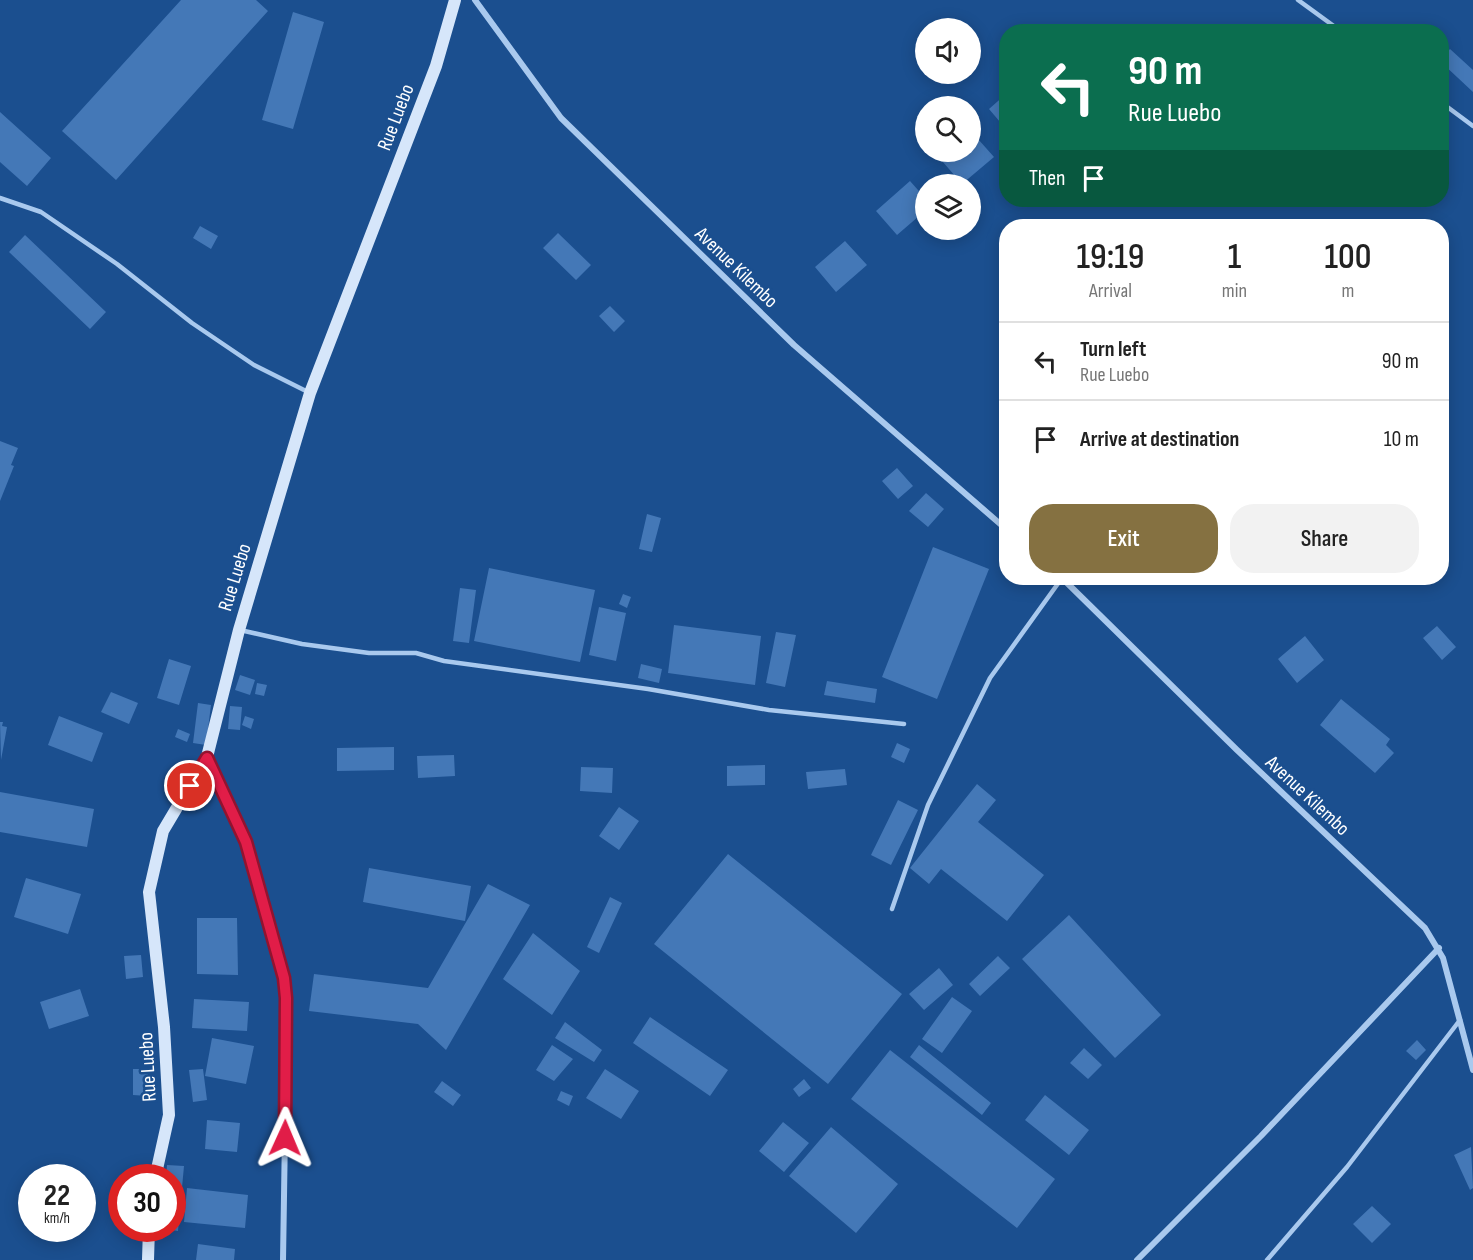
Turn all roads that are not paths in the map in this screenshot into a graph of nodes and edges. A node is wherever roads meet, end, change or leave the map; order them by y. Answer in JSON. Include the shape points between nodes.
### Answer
{"nodes":[{"id":1,"x":455,"y":0,"type":"edge"},
{"id":2,"x":475,"y":0,"type":"edge"},
{"id":3,"x":1298,"y":0,"type":"edge"},
{"id":4,"x":1331,"y":24,"type":"edge"},
{"id":5,"x":1449,"y":108,"type":"edge"},
{"id":6,"x":1473,"y":126,"type":"edge"},
{"id":7,"x":0,"y":198,"type":"edge"},
{"id":8,"x":310,"y":393,"type":"junction"},
{"id":9,"x":999,"y":523,"type":"edge"},
{"id":10,"x":1057,"y":585,"type":"edge"},
{"id":11,"x":1069,"y":585,"type":"edge"},
{"id":12,"x":239,"y":630,"type":"junction"},
{"id":13,"x":904,"y":724,"type":"dead end"},
{"id":14,"x":207,"y":758,"type":"junction"},
{"id":15,"x":892,"y":909,"type":"dead end"},
{"id":16,"x":1439,"y":948,"type":"junction"},
{"id":17,"x":1460,"y":1020,"type":"junction"},
{"id":18,"x":1473,"y":1070,"type":"edge"},
{"id":19,"x":158,"y":1164,"type":"edge"},
{"id":20,"x":149,"y":1242,"type":"edge"},
{"id":21,"x":148,"y":1260,"type":"edge"},
{"id":22,"x":283,"y":1260,"type":"edge"},
{"id":23,"x":1137,"y":1260,"type":"edge"},
{"id":24,"x":1267,"y":1260,"type":"edge"}],
"edges":[{"from":1,"to":8,"type":"street","name":"Rue Luebo","via":[[436,66]]},
{"from":2,"to":9,"type":"street","name":"Avenue Kilembo","via":[[561,118],[794,345]]},
{"from":3,"to":4,"type":"lane"},
{"from":5,"to":6,"type":"lane"},
{"from":7,"to":8,"type":"lane","via":[[41,212],[254,365]]},
{"from":8,"to":12,"type":"street","name":"Rue Luebo"},
{"from":10,"to":15,"type":"lane","via":[[990,678],[928,805]]},
{"from":11,"to":16,"type":"street","name":"Avenue Kilembo","via":[[1425,928]]},
{"from":12,"to":13,"type":"lane","via":[[302,644],[369,653],[416,652],[466,665],[769,710]]},
{"from":12,"to":14,"type":"street","name":"Rue Luebo"},
{"from":14,"to":19,"type":"street","name":"Rue Luebo","via":[[163,831],[149,892],[169,1115]]},
{"from":14,"to":22,"type":"street","via":[[246,842],[284,978]]},
{"from":16,"to":17,"type":"street","name":"Avenue Kilembo"},
{"from":16,"to":23,"type":"street"},
{"from":17,"to":18,"type":"street","name":"Avenue Kilembo"},
{"from":17,"to":24,"type":"lane","via":[[1347,1167]]},
{"from":20,"to":21,"type":"street"}]}
